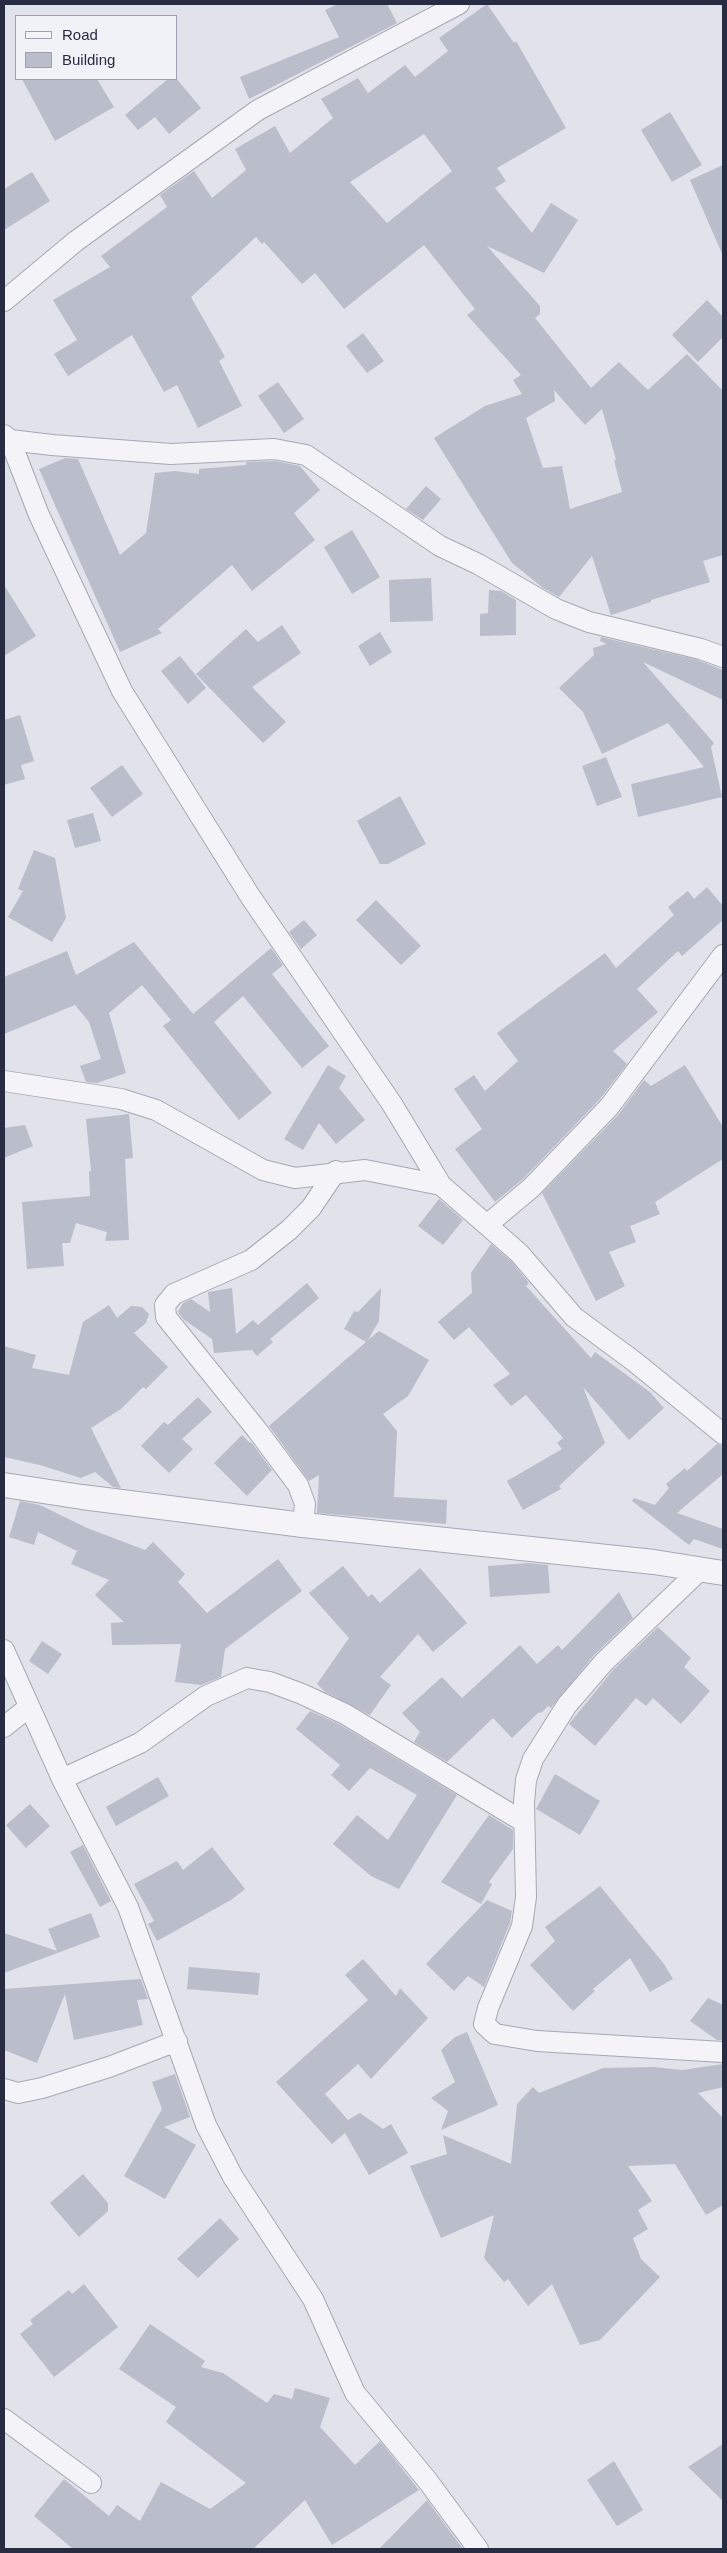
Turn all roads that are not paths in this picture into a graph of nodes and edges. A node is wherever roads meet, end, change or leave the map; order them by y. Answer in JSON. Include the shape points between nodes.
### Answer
{"nodes":[{"id":1,"x":460,"y":4,"type":"edge"},
{"id":2,"x":4,"y":301,"type":"edge"},
{"id":3,"x":7,"y":437,"type":"edge"},
{"id":4,"x":723,"y":657,"type":"edge"},
{"id":5,"x":723,"y":955,"type":"edge"},
{"id":6,"x":4,"y":1081,"type":"edge"},
{"id":7,"x":336,"y":1172,"type":"junction"},
{"id":8,"x":441,"y":1185,"type":"junction"},
{"id":9,"x":488,"y":1224,"type":"junction"},
{"id":10,"x":723,"y":1434,"type":"edge"},
{"id":11,"x":4,"y":1485,"type":"edge"},
{"id":12,"x":303,"y":1525,"type":"junction"},
{"id":13,"x":712,"y":1571,"type":"edge"},
{"id":14,"x":4,"y":1650,"type":"edge"},
{"id":15,"x":29,"y":1707,"type":"junction"},
{"id":16,"x":4,"y":1726,"type":"edge"},
{"id":17,"x":62,"y":1779,"type":"junction"},
{"id":18,"x":524,"y":1822,"type":"junction"},
{"id":19,"x":177,"y":2041,"type":"junction"},
{"id":20,"x":723,"y":2052,"type":"edge"},
{"id":21,"x":4,"y":2089,"type":"edge"},
{"id":22,"x":4,"y":2419,"type":"edge"},
{"id":23,"x":91,"y":2483,"type":"dead end"},
{"id":24,"x":478,"y":2549,"type":"edge"}],
"edges":[{"from":1,"to":2,"type":"street","via":[[258,110],[76,241]]},
{"from":3,"to":4,"type":"street","via":[[171,454],[274,449],[306,455],[440,546],[556,609],[589,622]]},
{"from":3,"to":8,"type":"street","via":[[39,515],[122,691],[250,896],[392,1104]]},
{"from":5,"to":9,"type":"street","via":[[609,1107],[531,1188]]},
{"from":6,"to":7,"type":"street","via":[[121,1099],[156,1110],[263,1170],[295,1178]]},
{"from":7,"to":8,"type":"street","via":[[365,1170]]},
{"from":7,"to":12,"type":"street","via":[[311,1208],[251,1260],[174,1294],[165,1305],[166,1317],[298,1485],[305,1504]]},
{"from":8,"to":9,"type":"street"},
{"from":9,"to":10,"type":"street","via":[[519,1253],[574,1317]]},
{"from":11,"to":12,"type":"street","via":[[82,1498]]},
{"from":12,"to":13,"type":"street"},
{"from":13,"to":18,"type":"street","via":[[604,1662],[567,1705],[533,1759],[526,1780]]},
{"from":14,"to":15,"type":"street"},
{"from":15,"to":16,"type":"street"},
{"from":15,"to":17,"type":"street"},
{"from":17,"to":18,"type":"street","via":[[140,1743],[206,1696],[246,1678],[270,1682],[345,1714]]},
{"from":17,"to":19,"type":"street","via":[[128,1908]]},
{"from":18,"to":20,"type":"street","via":[[526,1897],[522,1926],[484,2024],[494,2034],[537,2041]]},
{"from":19,"to":21,"type":"street","via":[[42,2088],[18,2093]]},
{"from":19,"to":24,"type":"street","via":[[206,2126],[233,2177],[313,2299],[354,2394],[427,2480]]},
{"from":22,"to":23,"type":"street"}]}
